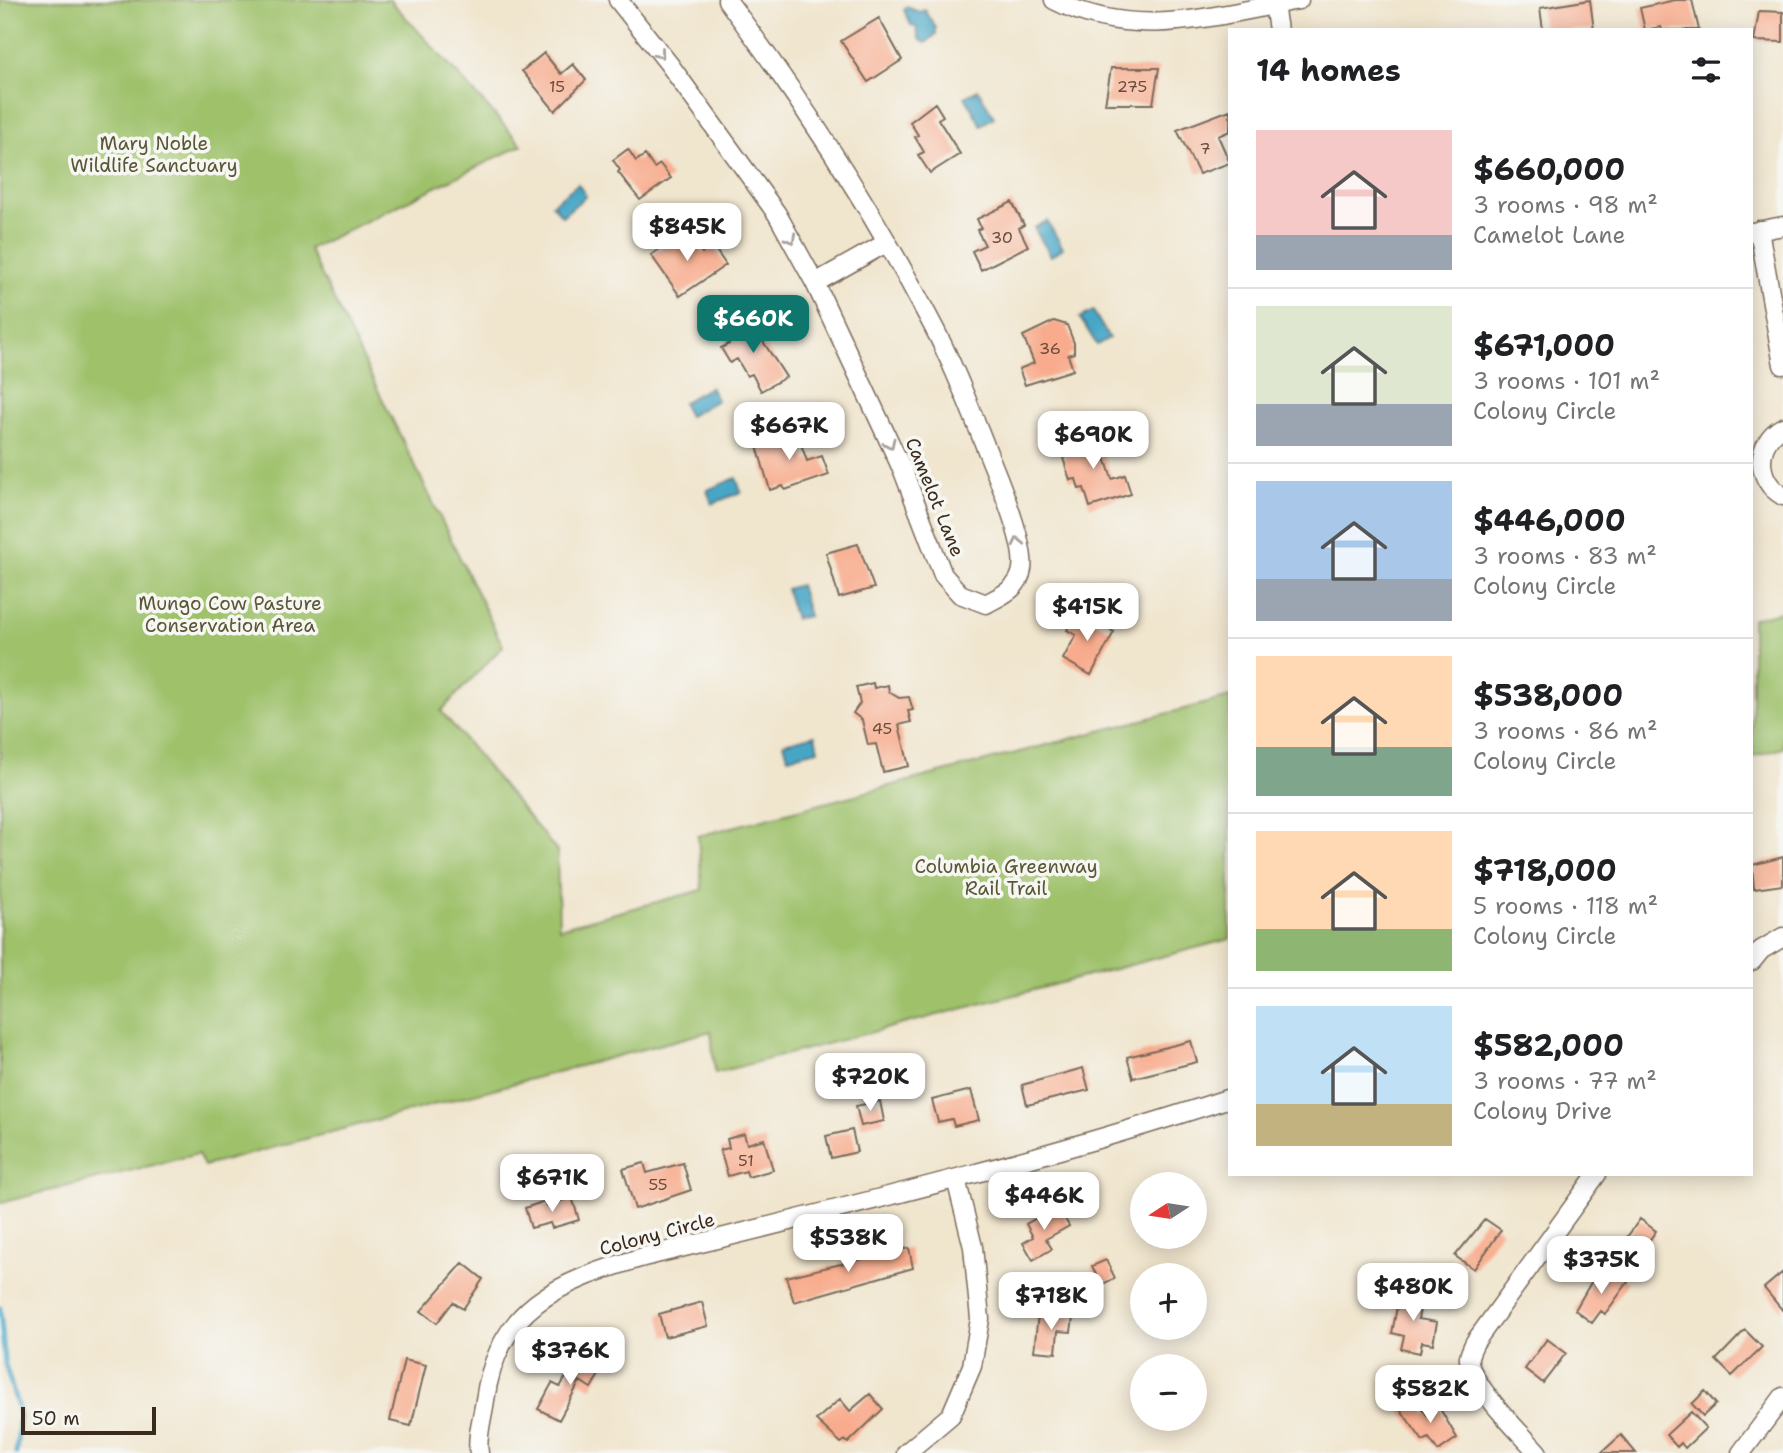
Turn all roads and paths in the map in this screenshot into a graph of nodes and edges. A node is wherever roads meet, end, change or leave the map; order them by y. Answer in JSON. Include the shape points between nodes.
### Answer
{"nodes":[{"id":1,"x":618,"y":0,"type":"edge"},
{"id":2,"x":727,"y":0,"type":"edge"},
{"id":3,"x":1054,"y":0,"type":"edge"},
{"id":4,"x":1299,"y":0,"type":"edge"},
{"id":5,"x":1274,"y":4,"type":"junction"},
{"id":6,"x":1278,"y":28,"type":"edge"},
{"id":7,"x":1783,"y":226,"type":"edge"},
{"id":8,"x":1755,"y":231,"type":"edge"},
{"id":9,"x":886,"y":243,"type":"junction"},
{"id":10,"x":815,"y":283,"type":"junction"},
{"id":11,"x":1783,"y":365,"type":"edge"},
{"id":12,"x":1783,"y":427,"type":"edge"},
{"id":13,"x":1783,"y":496,"type":"edge"},
{"id":14,"x":1783,"y":937,"type":"edge"},
{"id":15,"x":1755,"y":951,"type":"edge"},
{"id":16,"x":1228,"y":1099,"type":"edge"},
{"id":17,"x":1596,"y":1176,"type":"edge"},
{"id":18,"x":956,"y":1179,"type":"junction"},
{"id":19,"x":1783,"y":1397,"type":"edge"},
{"id":20,"x":473,"y":1452,"type":"edge"},
{"id":21,"x":906,"y":1453,"type":"edge"},
{"id":22,"x":1538,"y":1453,"type":"edge"},
{"id":23,"x":1741,"y":1453,"type":"edge"}],
"edges":[{"from":1,"to":10,"type":"street","name":"Camelot Lane","one_way":true,"via":[[777,214]]},
{"from":2,"to":9,"type":"street","name":"Camelot Lane","via":[[824,138]]},
{"from":3,"to":5,"type":"street","via":[[1096,17],[1147,25]]},
{"from":4,"to":5,"type":"street"},
{"from":5,"to":6,"type":"street"},
{"from":7,"to":8,"type":"street"},
{"from":8,"to":11,"type":"street"},
{"from":9,"to":10,"type":"street"},
{"from":10,"to":9,"type":"street","name":"Camelot Lane","one_way":true,"via":[[903,471],[943,575],[960,594],[986,604],[1015,588],[1023,569],[1000,484],[943,347]]},
{"from":12,"to":13,"type":"street","via":[[1767,442],[1761,465],[1767,481]]},
{"from":14,"to":15,"type":"street"},
{"from":16,"to":18,"type":"street","name":"Colony Circle"},
{"from":17,"to":22,"type":"street","via":[[1475,1342],[1469,1358],[1471,1372],[1482,1388]]},
{"from":18,"to":20,"type":"street","name":"Colony Circle","via":[[640,1258],[556,1290],[517,1318],[500,1341]]},
{"from":18,"to":21,"type":"street","via":[[973,1247],[980,1319],[972,1366],[951,1415]]},
{"from":19,"to":23,"type":"street"}]}
